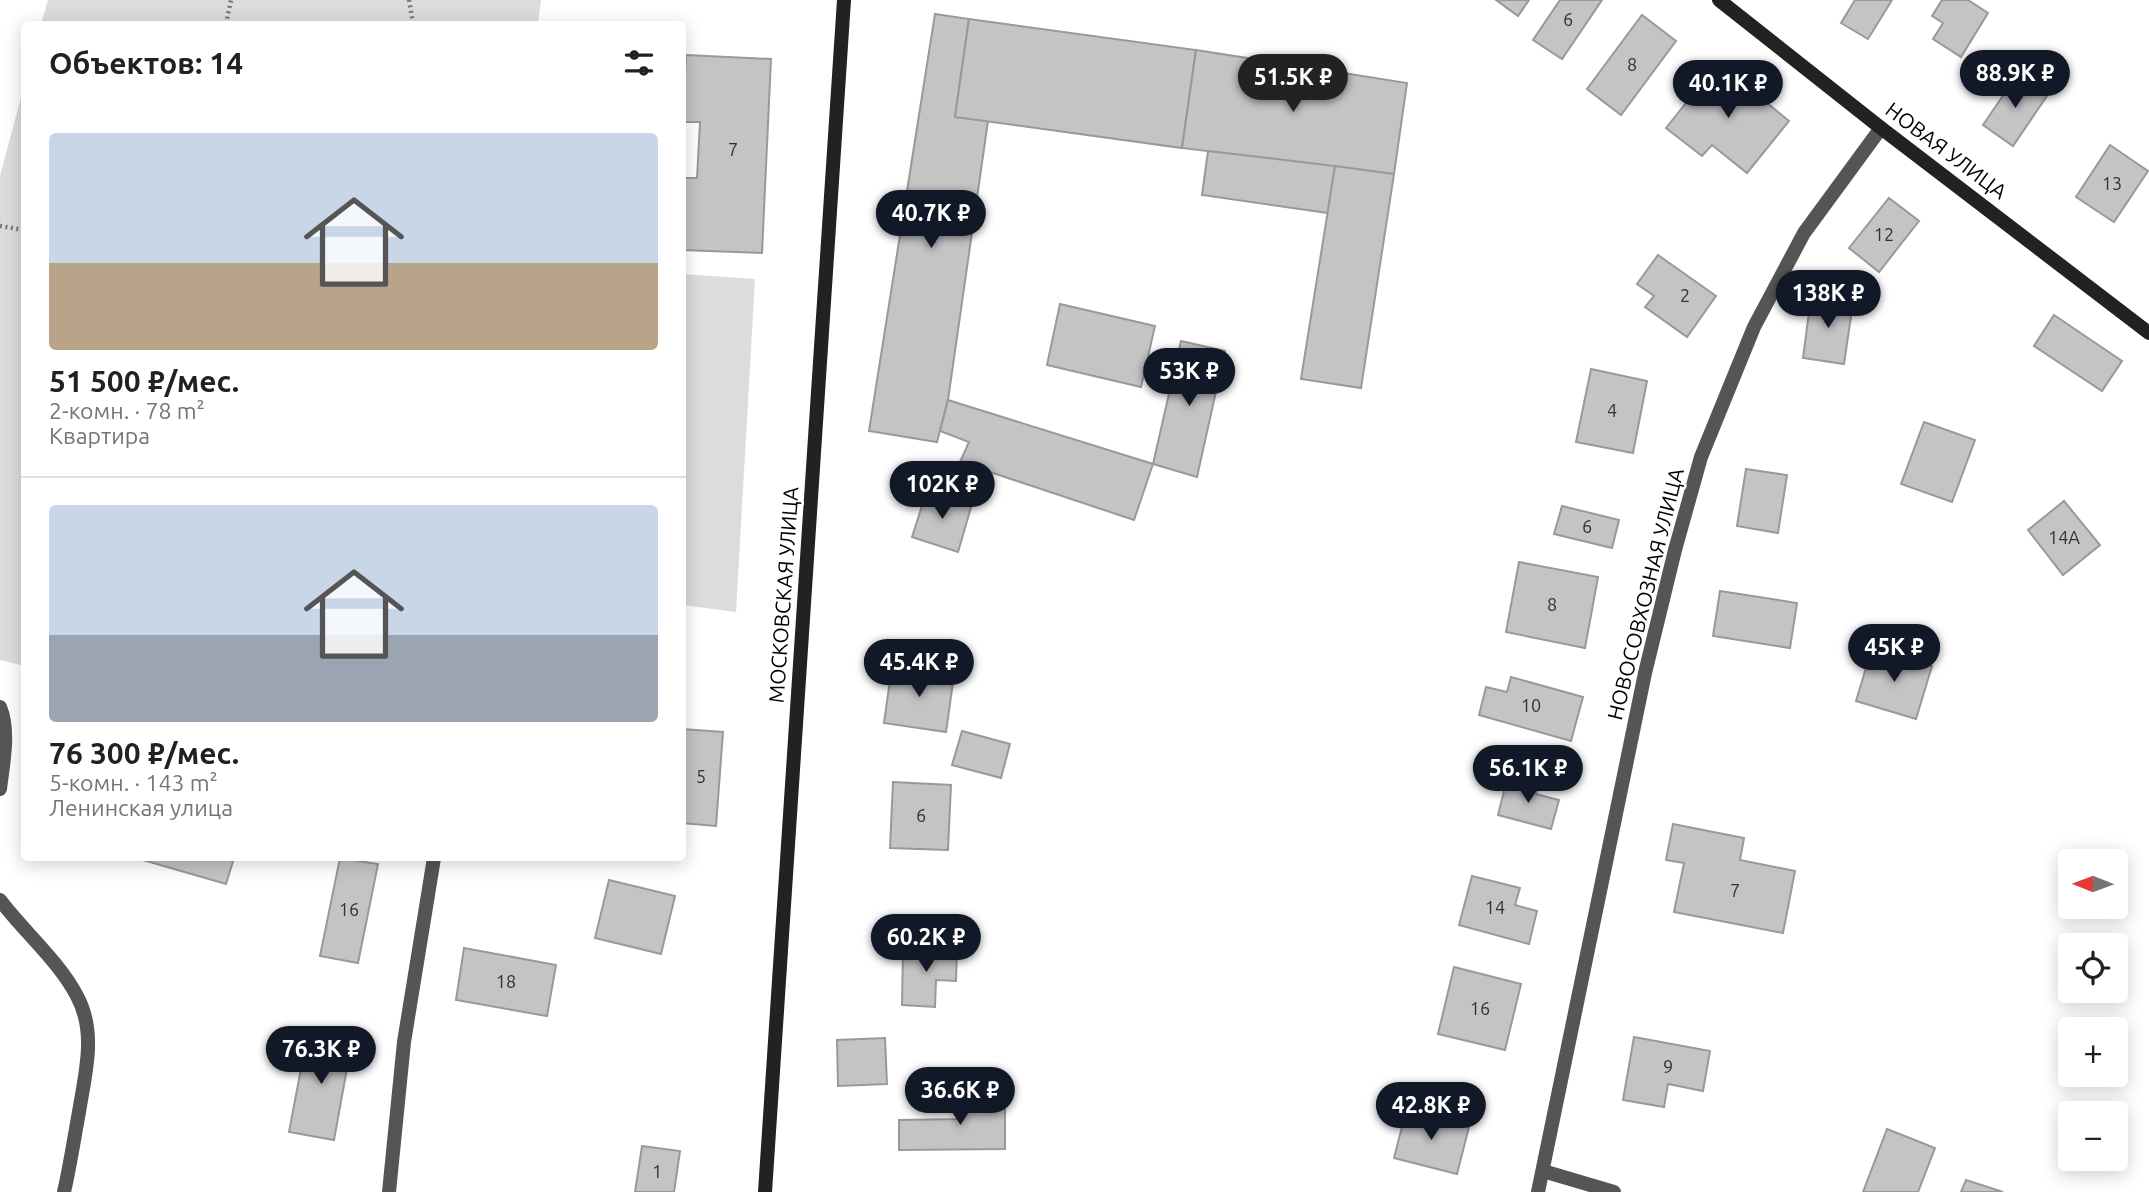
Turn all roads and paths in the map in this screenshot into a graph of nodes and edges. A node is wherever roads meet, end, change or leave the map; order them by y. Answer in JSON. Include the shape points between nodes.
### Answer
{"nodes":[{"id":1,"x":230,"y":0,"type":"edge"},
{"id":2,"x":409,"y":0,"type":"edge"},
{"id":3,"x":844,"y":0,"type":"edge"},
{"id":4,"x":1719,"y":0,"type":"edge"},
{"id":5,"x":226,"y":21,"type":"edge"},
{"id":6,"x":412,"y":21,"type":"edge"},
{"id":7,"x":1881,"y":128,"type":"junction"},
{"id":8,"x":0,"y":226,"type":"edge"},
{"id":9,"x":21,"y":230,"type":"edge"},
{"id":10,"x":2149,"y":333,"type":"edge"},
{"id":11,"x":0,"y":707,"type":"edge"},
{"id":12,"x":0,"y":789,"type":"edge"},
{"id":13,"x":434,"y":861,"type":"edge"},
{"id":14,"x":0,"y":900,"type":"edge"},
{"id":15,"x":1543,"y":1171,"type":"junction"},
{"id":16,"x":64,"y":1192,"type":"edge"},
{"id":17,"x":389,"y":1192,"type":"edge"},
{"id":18,"x":765,"y":1192,"type":"edge"},
{"id":19,"x":1538,"y":1192,"type":"edge"},
{"id":20,"x":1614,"y":1192,"type":"edge"}],
"edges":[{"from":1,"to":5,"type":"path"},
{"from":2,"to":6,"type":"path"},
{"from":3,"to":18,"type":"street","name":"МОСКОВСКАЯ УЛИЦА"},
{"from":4,"to":7,"type":"street","name":"НОВАЯ УЛИЦА"},
{"from":7,"to":10,"type":"street","name":"НОВАЯ УЛИЦА"},
{"from":7,"to":15,"type":"street","name":"НОВОСОВХОЗНАЯ УЛИЦА","via":[[1804,233],[1755,327],[1701,457],[1645,673]]},
{"from":8,"to":9,"type":"path"},
{"from":11,"to":12,"type":"street","via":[[5,754]]},
{"from":13,"to":17,"type":"street","via":[[404,1042]]},
{"from":14,"to":16,"type":"street","via":[[78,997],[87,1024],[88,1053]]},
{"from":15,"to":19,"type":"street","name":"НОВОСОВХОЗНАЯ УЛИЦА"},
{"from":15,"to":20,"type":"street"}]}
